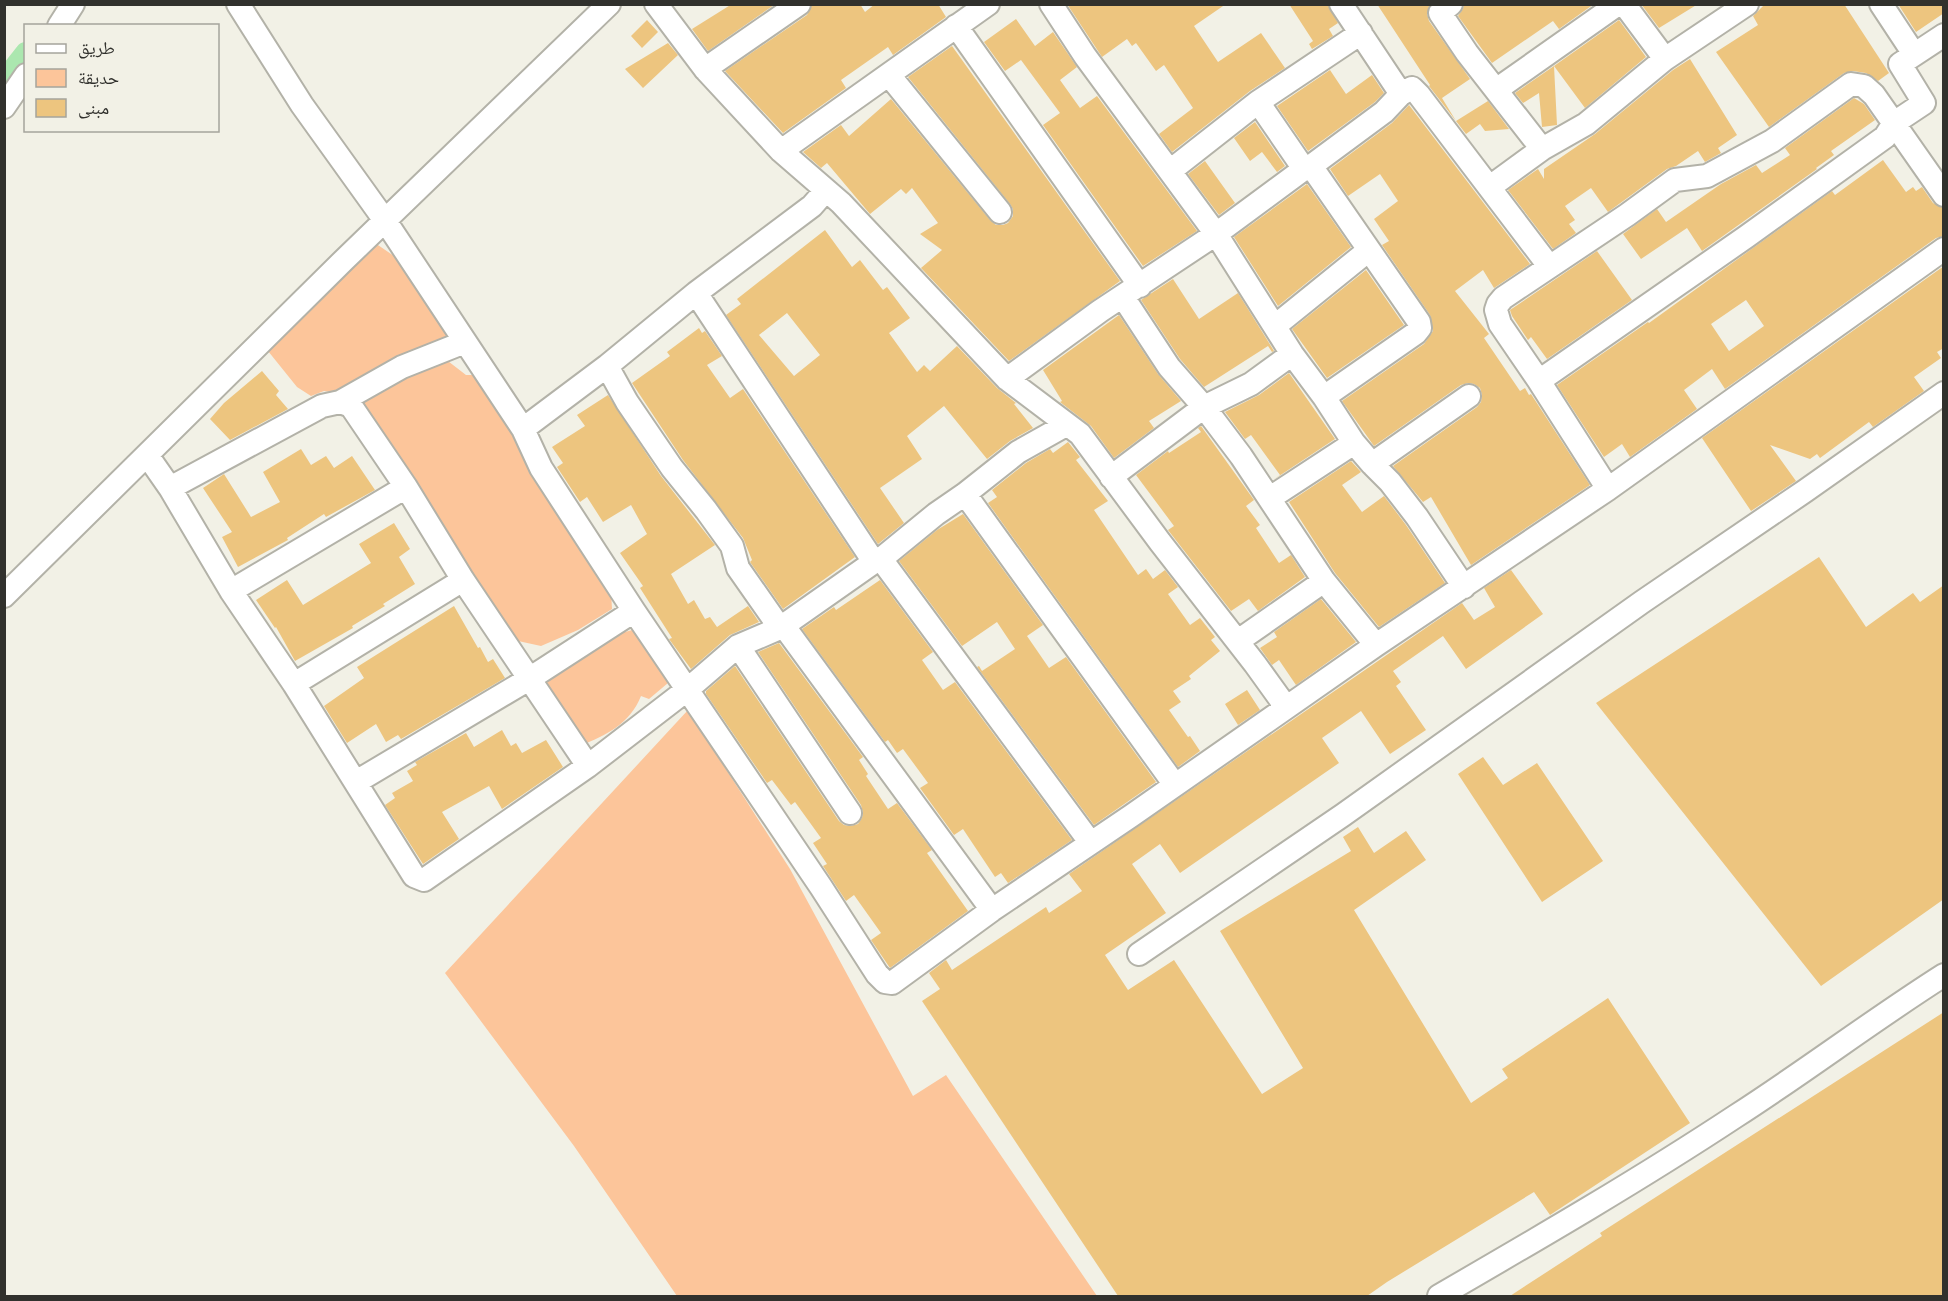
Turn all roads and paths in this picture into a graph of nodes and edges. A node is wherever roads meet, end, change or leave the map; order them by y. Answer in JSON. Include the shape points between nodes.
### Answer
{"nodes":[{"id":1,"x":73,"y":4,"type":"edge"},
{"id":2,"x":238,"y":4,"type":"edge"},
{"id":3,"x":609,"y":4,"type":"edge"},
{"id":4,"x":656,"y":4,"type":"edge"},
{"id":5,"x":799,"y":4,"type":"edge"},
{"id":6,"x":988,"y":4,"type":"edge"},
{"id":7,"x":1052,"y":4,"type":"edge"},
{"id":8,"x":1341,"y":4,"type":"edge"},
{"id":9,"x":1451,"y":4,"type":"edge"},
{"id":10,"x":1618,"y":4,"type":"edge"},
{"id":11,"x":1624,"y":4,"type":"edge"},
{"id":12,"x":1747,"y":4,"type":"edge"},
{"id":13,"x":1881,"y":4,"type":"edge"},
{"id":14,"x":60,"y":24,"type":"edge"},
{"id":15,"x":956,"y":26,"type":"junction"},
{"id":16,"x":1361,"y":33,"type":"junction"},
{"id":17,"x":1944,"y":35,"type":"edge"},
{"id":18,"x":1914,"y":54,"type":"junction"},
{"id":19,"x":1665,"y":59,"type":"junction"},
{"id":20,"x":705,"y":69,"type":"junction"},
{"id":21,"x":889,"y":75,"type":"junction"},
{"id":22,"x":24,"y":78,"type":"edge"},
{"id":23,"x":1496,"y":90,"type":"junction"},
{"id":24,"x":1401,"y":94,"type":"junction"},
{"id":25,"x":1258,"y":102,"type":"junction"},
{"id":26,"x":4,"y":107,"type":"edge"},
{"id":27,"x":1894,"y":123,"type":"junction"},
{"id":28,"x":1542,"y":149,"type":"junction"},
{"id":29,"x":781,"y":151,"type":"junction"},
{"id":30,"x":1308,"y":168,"type":"junction"},
{"id":31,"x":1170,"y":171,"type":"junction"},
{"id":32,"x":1490,"y":188,"type":"junction"},
{"id":33,"x":826,"y":190,"type":"junction"},
{"id":34,"x":1944,"y":195,"type":"edge"},
{"id":35,"x":1000,"y":212,"type":"dead end"},
{"id":36,"x":386,"y":222,"type":"junction"},
{"id":37,"x":1216,"y":234,"type":"junction"},
{"id":38,"x":1944,"y":249,"type":"edge"},
{"id":39,"x":1369,"y":250,"type":"junction"},
{"id":40,"x":1549,"y":266,"type":"junction"},
{"id":41,"x":1131,"y":291,"type":"junction"},
{"id":42,"x":696,"y":293,"type":"junction"},
{"id":43,"x":1275,"y":326,"type":"junction"},
{"id":44,"x":465,"y":342,"type":"junction"},
{"id":45,"x":1292,"y":354,"type":"junction"},
{"id":46,"x":607,"y":366,"type":"junction"},
{"id":47,"x":1007,"y":380,"type":"junction"},
{"id":48,"x":1539,"y":381,"type":"junction"},
{"id":49,"x":1944,"y":393,"type":"edge"},
{"id":50,"x":1469,"y":396,"type":"dead end"},
{"id":51,"x":1324,"y":397,"type":"junction"},
{"id":52,"x":340,"y":402,"type":"junction"},
{"id":53,"x":1204,"y":407,"type":"junction"},
{"id":54,"x":1066,"y":425,"type":"junction"},
{"id":55,"x":523,"y":429,"type":"junction"},
{"id":56,"x":1354,"y":443,"type":"junction"},
{"id":57,"x":147,"y":455,"type":"junction"},
{"id":58,"x":1372,"y":464,"type":"junction"},
{"id":59,"x":1111,"y":477,"type":"junction"},
{"id":60,"x":406,"y":487,"type":"junction"},
{"id":61,"x":170,"y":488,"type":"junction"},
{"id":62,"x":1608,"y":489,"type":"junction"},
{"id":63,"x":965,"y":494,"type":"junction"},
{"id":64,"x":1270,"y":498,"type":"junction"},
{"id":65,"x":878,"y":560,"type":"junction"},
{"id":66,"x":463,"y":580,"type":"junction"},
{"id":67,"x":1324,"y":581,"type":"junction"},
{"id":68,"x":1464,"y":587,"type":"junction"},
{"id":69,"x":231,"y":591,"type":"junction"},
{"id":70,"x":4,"y":596,"type":"edge"},
{"id":71,"x":634,"y":611,"type":"junction"},
{"id":72,"x":781,"y":626,"type":"junction"},
{"id":73,"x":1238,"y":641,"type":"junction"},
{"id":74,"x":1376,"y":645,"type":"junction"},
{"id":75,"x":738,"y":646,"type":"junction"},
{"id":76,"x":529,"y":679,"type":"junction"},
{"id":77,"x":294,"y":684,"type":"junction"},
{"id":78,"x":688,"y":689,"type":"junction"},
{"id":79,"x":1286,"y":707,"type":"junction"},
{"id":80,"x":588,"y":765,"type":"junction"},
{"id":81,"x":356,"y":782,"type":"junction"},
{"id":82,"x":1174,"y":785,"type":"junction"},
{"id":83,"x":850,"y":813,"type":"dead end"},
{"id":84,"x":1090,"y":842,"type":"junction"},
{"id":85,"x":992,"y":910,"type":"junction"},
{"id":86,"x":1139,"y":954,"type":"dead end"},
{"id":87,"x":1944,"y":975,"type":"edge"},
{"id":88,"x":1439,"y":1296,"type":"edge"}],
"edges":[{"from":1,"to":14,"type":"street"},
{"from":2,"to":36,"type":"street","via":[[302,105]]},
{"from":3,"to":36,"type":"street"},
{"from":4,"to":20,"type":"street"},
{"from":5,"to":20,"type":"street"},
{"from":6,"to":15,"type":"street"},
{"from":7,"to":31,"type":"street","via":[[1085,56]]},
{"from":8,"to":16,"type":"street"},
{"from":9,"to":23,"type":"street","via":[[1440,13]]},
{"from":10,"to":23,"type":"street"},
{"from":11,"to":19,"type":"street"},
{"from":12,"to":19,"type":"street"},
{"from":13,"to":18,"type":"street"},
{"from":15,"to":21,"type":"street"},
{"from":15,"to":41,"type":"street"},
{"from":16,"to":24,"type":"street"},
{"from":16,"to":25,"type":"street"},
{"from":17,"to":18,"type":"street"},
{"from":18,"to":27,"type":"street","via":[[1900,64],[1924,103]]},
{"from":19,"to":28,"type":"street","via":[[1586,124]]},
{"from":20,"to":29,"type":"street"},
{"from":21,"to":29,"type":"street"},
{"from":21,"to":35,"type":"street"},
{"from":22,"to":26,"type":"street"},
{"from":23,"to":28,"type":"street"},
{"from":24,"to":30,"type":"street","via":[[1384,112]]},
{"from":24,"to":32,"type":"street","via":[[1412,88],[1419,95]]},
{"from":25,"to":30,"type":"street"},
{"from":25,"to":31,"type":"street"},
{"from":27,"to":34,"type":"street"},
{"from":27,"to":40,"type":"street","via":[[1874,95],[1864,86],[1851,84],[1772,141],[1707,176],[1674,180]]},
{"from":27,"to":48,"type":"street","via":[[1885,137]]},
{"from":28,"to":32,"type":"street"},
{"from":29,"to":33,"type":"street"},
{"from":30,"to":37,"type":"street"},
{"from":30,"to":39,"type":"street"},
{"from":31,"to":37,"type":"street"},
{"from":32,"to":40,"type":"street"},
{"from":33,"to":42,"type":"street","via":[[812,206]]},
{"from":33,"to":47,"type":"street"},
{"from":36,"to":44,"type":"street"},
{"from":36,"to":57,"type":"street"},
{"from":37,"to":41,"type":"street"},
{"from":37,"to":43,"type":"street"},
{"from":38,"to":62,"type":"street"},
{"from":39,"to":43,"type":"street"},
{"from":39,"to":51,"type":"street","via":[[1420,328]]},
{"from":40,"to":48,"type":"street","via":[[1503,298],[1496,310],[1500,324]]},
{"from":41,"to":47,"type":"street"},
{"from":41,"to":53,"type":"street","via":[[1169,367]]},
{"from":42,"to":46,"type":"street"},
{"from":42,"to":65,"type":"street"},
{"from":43,"to":45,"type":"street"},
{"from":44,"to":52,"type":"street","via":[[402,367]]},
{"from":44,"to":55,"type":"street"},
{"from":45,"to":51,"type":"street"},
{"from":45,"to":53,"type":"street","via":[[1251,384]]},
{"from":46,"to":55,"type":"street"},
{"from":46,"to":72,"type":"street","via":[[672,468],[732,546],[738,568]]},
{"from":47,"to":54,"type":"street"},
{"from":48,"to":62,"type":"street"},
{"from":49,"to":86,"type":"street"},
{"from":50,"to":58,"type":"street"},
{"from":51,"to":56,"type":"street"},
{"from":52,"to":60,"type":"street","via":[[351,406]]},
{"from":52,"to":61,"type":"street","via":[[322,406]]},
{"from":53,"to":59,"type":"street"},
{"from":53,"to":64,"type":"street"},
{"from":54,"to":59,"type":"street","via":[[1080,434]]},
{"from":54,"to":63,"type":"street","via":[[1018,452]]},
{"from":55,"to":71,"type":"street","via":[[541,468]]},
{"from":56,"to":58,"type":"street"},
{"from":56,"to":64,"type":"street"},
{"from":57,"to":61,"type":"street"},
{"from":57,"to":70,"type":"street"},
{"from":58,"to":68,"type":"street","via":[[1417,517]]},
{"from":59,"to":73,"type":"street"},
{"from":60,"to":66,"type":"street"},
{"from":60,"to":69,"type":"street"},
{"from":61,"to":69,"type":"street"},
{"from":62,"to":68,"type":"street"},
{"from":63,"to":65,"type":"street"},
{"from":63,"to":82,"type":"street"},
{"from":64,"to":67,"type":"street"},
{"from":65,"to":72,"type":"street"},
{"from":65,"to":84,"type":"street"},
{"from":66,"to":76,"type":"street"},
{"from":66,"to":77,"type":"street"},
{"from":67,"to":73,"type":"street"},
{"from":67,"to":74,"type":"street"},
{"from":68,"to":74,"type":"street"},
{"from":69,"to":77,"type":"street"},
{"from":71,"to":76,"type":"street"},
{"from":71,"to":78,"type":"street"},
{"from":72,"to":75,"type":"street"},
{"from":72,"to":85,"type":"street"},
{"from":73,"to":79,"type":"street"},
{"from":74,"to":79,"type":"street"},
{"from":75,"to":78,"type":"street"},
{"from":75,"to":83,"type":"street"},
{"from":76,"to":80,"type":"street"},
{"from":76,"to":81,"type":"street"},
{"from":77,"to":81,"type":"street"},
{"from":78,"to":80,"type":"street"},
{"from":78,"to":85,"type":"street","via":[[885,982],[892,983]]},
{"from":79,"to":82,"type":"street"},
{"from":80,"to":81,"type":"street","via":[[424,880],[414,876]]},
{"from":82,"to":84,"type":"street"},
{"from":84,"to":85,"type":"street"},
{"from":87,"to":88,"type":"street","via":[[1737,1116],[1579,1215]]}]}
